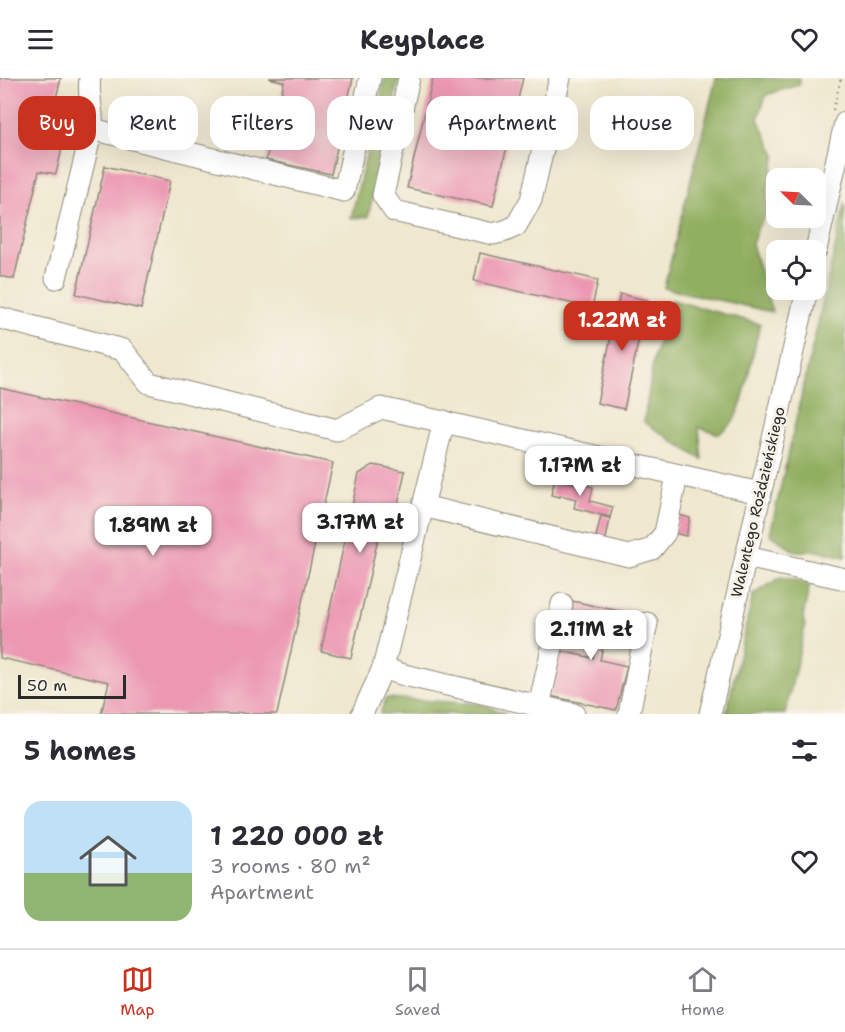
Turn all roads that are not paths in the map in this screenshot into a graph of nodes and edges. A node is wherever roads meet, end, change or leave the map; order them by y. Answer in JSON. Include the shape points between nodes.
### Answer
{"nodes":[{"id":1,"x":90,"y":78,"type":"edge"},
{"id":2,"x":370,"y":78,"type":"edge"},
{"id":3,"x":409,"y":78,"type":"edge"},
{"id":4,"x":560,"y":78,"type":"edge"},
{"id":5,"x":89,"y":96,"type":"edge"},
{"id":6,"x":845,"y":123,"type":"edge"},
{"id":7,"x":96,"y":130,"type":"edge"},
{"id":8,"x":87,"y":150,"type":"edge"},
{"id":9,"x":818,"y":240,"type":"edge"},
{"id":10,"x":56,"y":278,"type":"dead end"},
{"id":11,"x":805,"y":300,"type":"edge"},
{"id":12,"x":0,"y":318,"type":"edge"},
{"id":13,"x":444,"y":421,"type":"junction"},
{"id":14,"x":677,"y":476,"type":"junction"},
{"id":15,"x":760,"y":494,"type":"junction"},
{"id":16,"x":423,"y":506,"type":"junction"},
{"id":17,"x":746,"y":557,"type":"junction"},
{"id":18,"x":845,"y":579,"type":"edge"},
{"id":19,"x":561,"y":604,"type":"dead end"},
{"id":20,"x":647,"y":622,"type":"dead end"},
{"id":21,"x":383,"y":668,"type":"junction"},
{"id":22,"x":539,"y":706,"type":"junction"},
{"id":23,"x":362,"y":714,"type":"edge"},
{"id":24,"x":574,"y":714,"type":"edge"},
{"id":25,"x":629,"y":714,"type":"edge"},
{"id":26,"x":710,"y":714,"type":"edge"}],
"edges":[{"from":1,"to":5,"type":"street"},
{"from":2,"to":7,"type":"street","via":[[344,191]]},
{"from":3,"to":4,"type":"street","via":[[383,195],[394,211],[493,234],[516,226],[531,200]]},
{"from":6,"to":9,"type":"street"},
{"from":8,"to":10,"type":"street"},
{"from":11,"to":15,"type":"street","name":"Walentego Roździeńskiego"},
{"from":12,"to":13,"type":"street","via":[[123,350],[149,383],[336,430],[381,408]]},
{"from":13,"to":14,"type":"street"},
{"from":13,"to":16,"type":"street"},
{"from":14,"to":15,"type":"street"},
{"from":14,"to":16,"type":"street","via":[[665,533],[652,549],[629,556]]},
{"from":15,"to":17,"type":"street","name":"Walentego Roździeńskiego"},
{"from":16,"to":21,"type":"street"},
{"from":17,"to":18,"type":"street"},
{"from":17,"to":26,"type":"street","name":"Walentego Roździeńskiego"},
{"from":19,"to":22,"type":"street"},
{"from":20,"to":25,"type":"street"},
{"from":21,"to":22,"type":"street"},
{"from":21,"to":23,"type":"street"},
{"from":22,"to":24,"type":"street"}]}
